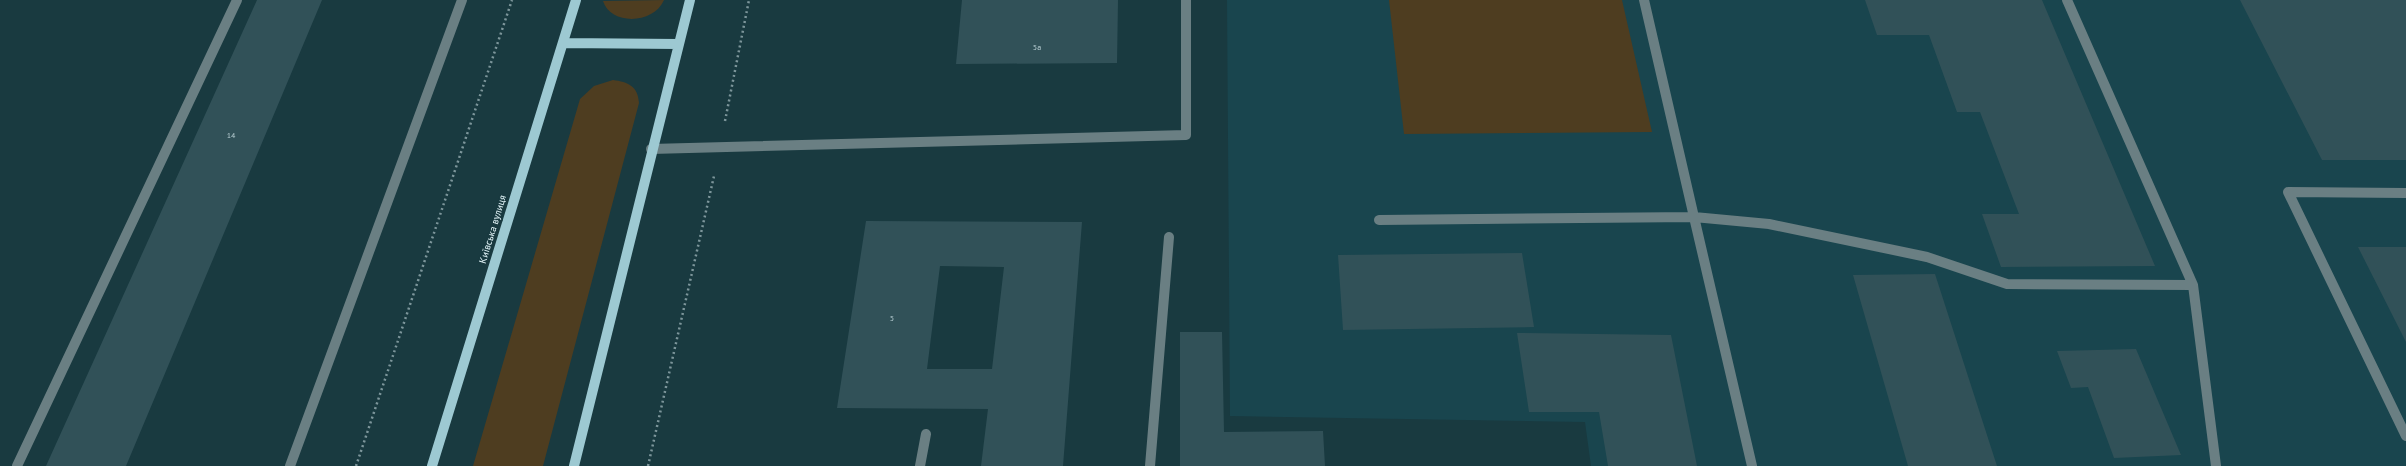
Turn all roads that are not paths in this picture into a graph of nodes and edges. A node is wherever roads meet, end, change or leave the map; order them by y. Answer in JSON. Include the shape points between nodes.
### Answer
{"nodes":[{"id":1,"x":237,"y":0,"type":"edge"},
{"id":2,"x":462,"y":0,"type":"edge"},
{"id":3,"x":576,"y":0,"type":"edge"},
{"id":4,"x":690,"y":0,"type":"edge"},
{"id":5,"x":1186,"y":0,"type":"edge"},
{"id":6,"x":1644,"y":0,"type":"edge"},
{"id":7,"x":2067,"y":0,"type":"edge"},
{"id":8,"x":563,"y":43,"type":"junction"},
{"id":9,"x":678,"y":44,"type":"junction"},
{"id":10,"x":651,"y":149,"type":"junction"},
{"id":11,"x":2406,"y":193,"type":"edge"},
{"id":12,"x":1694,"y":217,"type":"junction"},
{"id":13,"x":1379,"y":220,"type":"dead end"},
{"id":14,"x":1169,"y":237,"type":"dead end"},
{"id":15,"x":2193,"y":285,"type":"junction"},
{"id":16,"x":926,"y":434,"type":"dead end"},
{"id":17,"x":2406,"y":436,"type":"edge"},
{"id":18,"x":17,"y":466,"type":"edge"},
{"id":19,"x":290,"y":466,"type":"edge"},
{"id":20,"x":432,"y":466,"type":"edge"},
{"id":21,"x":574,"y":466,"type":"edge"},
{"id":22,"x":920,"y":466,"type":"edge"},
{"id":23,"x":1150,"y":466,"type":"edge"},
{"id":24,"x":1752,"y":466,"type":"edge"},
{"id":25,"x":2216,"y":466,"type":"edge"}],
"edges":[{"from":1,"to":18,"type":"lane"},
{"from":2,"to":19,"type":"lane"},
{"from":3,"to":8,"type":"main road","name":"Київська вулиця"},
{"from":4,"to":9,"type":"main road"},
{"from":5,"to":10,"type":"lane","via":[[1186,135]]},
{"from":6,"to":12,"type":"lane"},
{"from":7,"to":15,"type":"lane"},
{"from":8,"to":9,"type":"main road"},
{"from":8,"to":20,"type":"main road","name":"Київська вулиця"},
{"from":9,"to":10,"type":"main road"},
{"from":10,"to":21,"type":"main road"},
{"from":11,"to":17,"type":"lane","via":[[2288,192]]},
{"from":12,"to":13,"type":"lane"},
{"from":12,"to":15,"type":"lane","via":[[1770,224],[1927,257],[2007,284]]},
{"from":12,"to":24,"type":"lane"},
{"from":14,"to":23,"type":"lane"},
{"from":15,"to":25,"type":"lane"},
{"from":16,"to":22,"type":"lane"}]}
